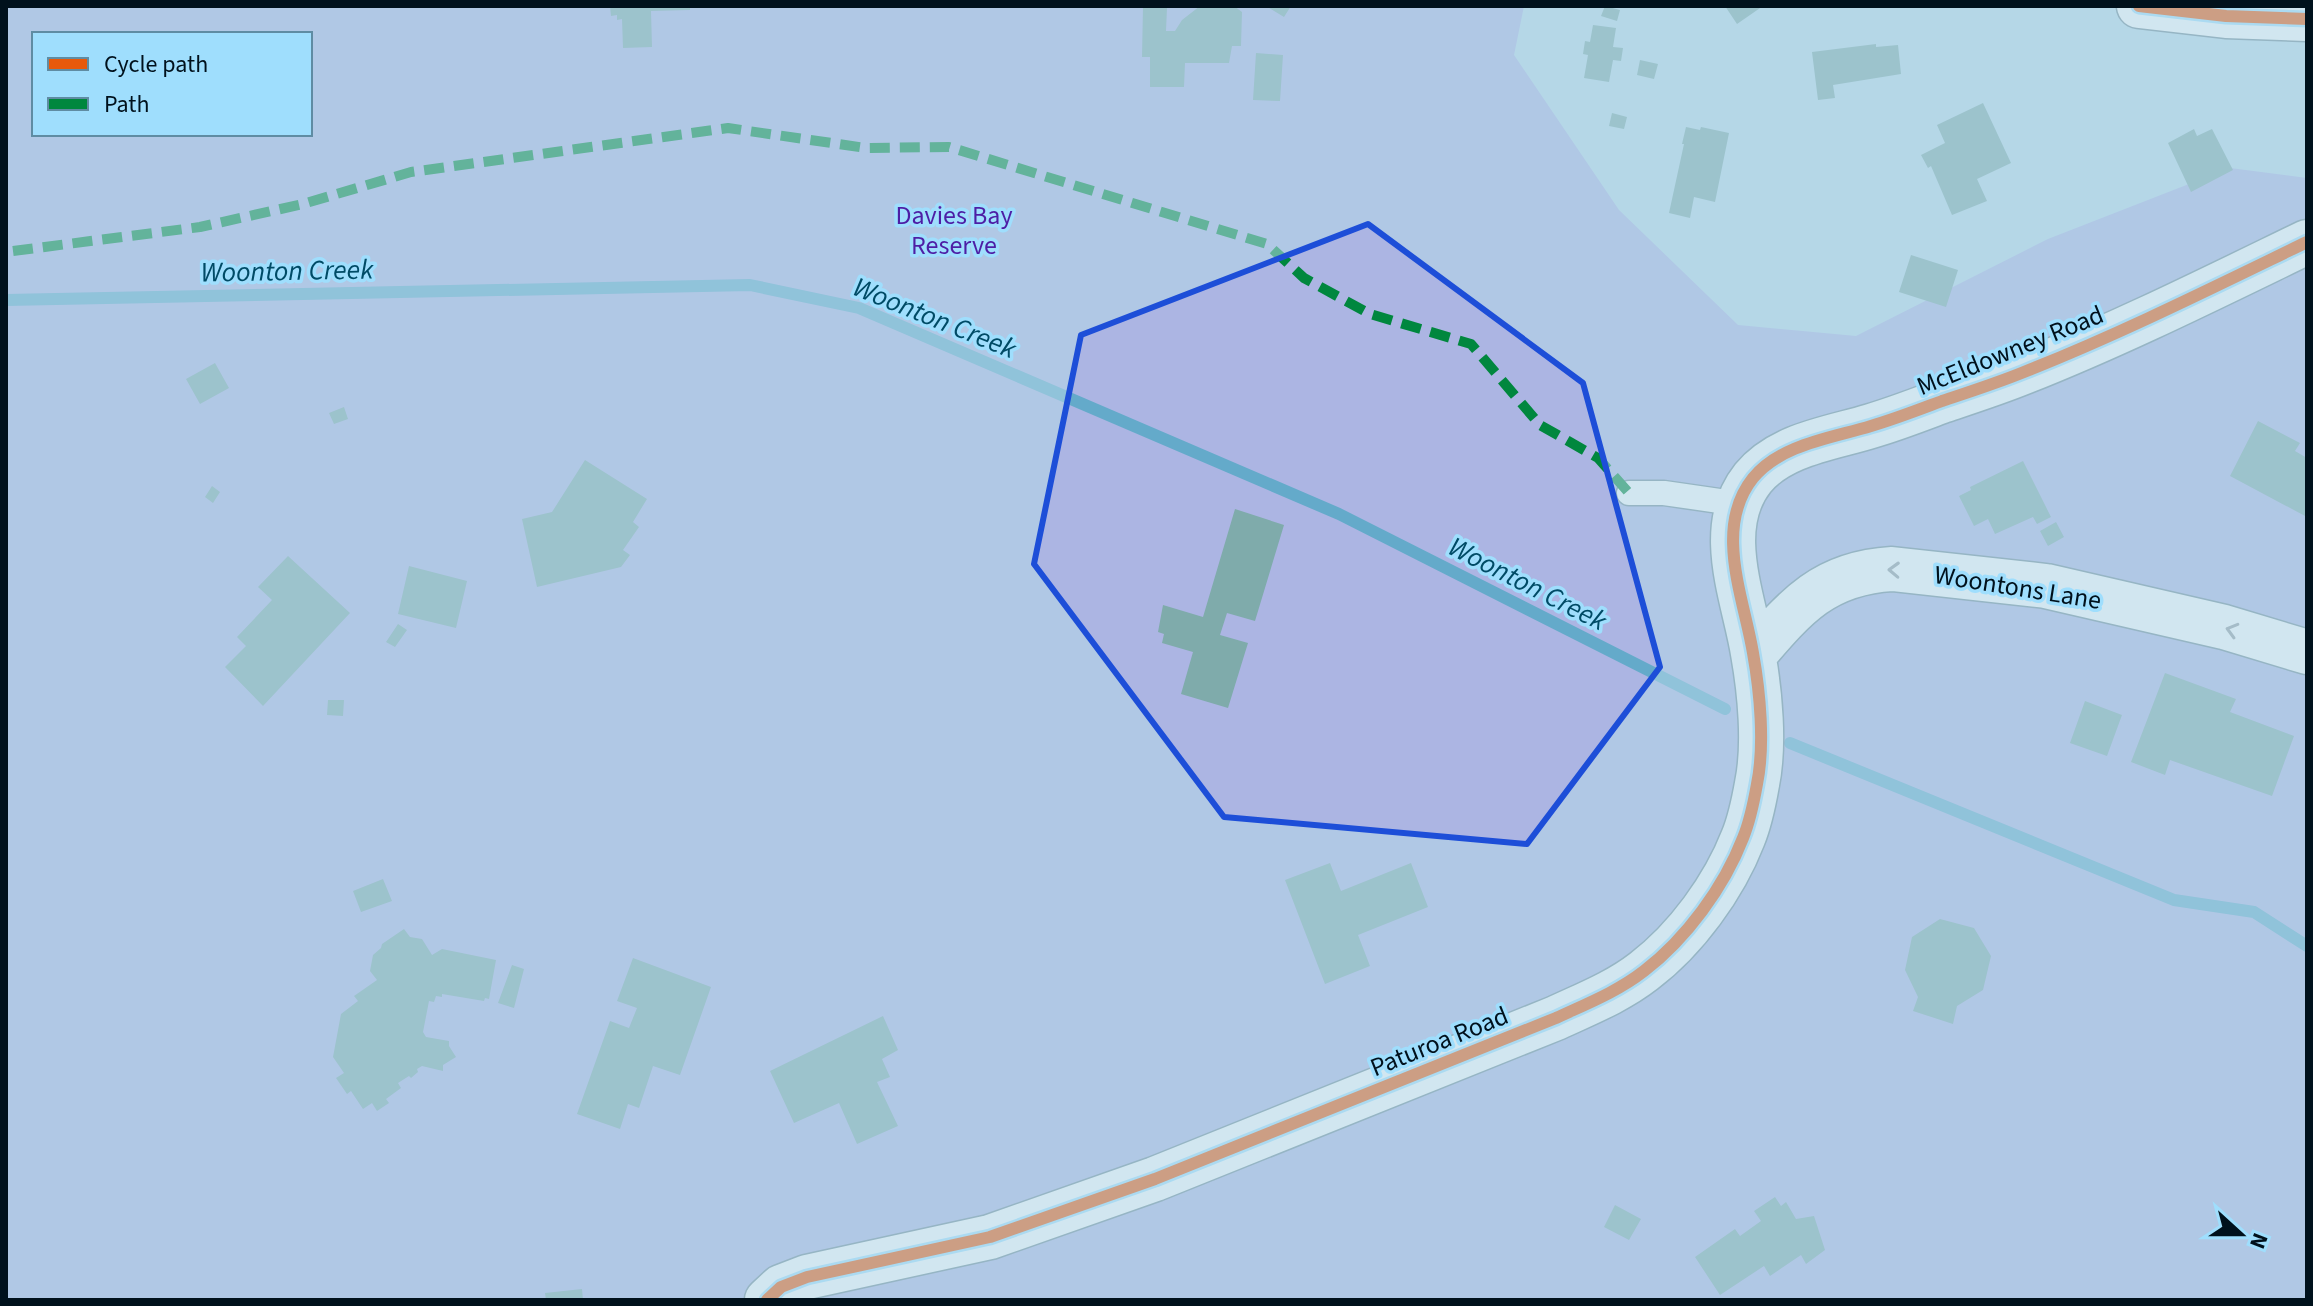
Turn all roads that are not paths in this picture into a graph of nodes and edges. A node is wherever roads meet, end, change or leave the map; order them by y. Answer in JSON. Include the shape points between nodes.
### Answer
{"nodes":[{"id":1,"x":2139,"y":6,"type":"edge"},
{"id":2,"x":2307,"y":19,"type":"edge"},
{"id":3,"x":2307,"y":242,"type":"edge"},
{"id":4,"x":1629,"y":493,"type":"dead end"},
{"id":5,"x":1740,"y":504,"type":"junction"},
{"id":6,"x":2307,"y":652,"type":"edge"},
{"id":7,"x":1754,"y":655,"type":"junction"},
{"id":8,"x":767,"y":1300,"type":"edge"}],
"edges":[{"from":1,"to":2,"type":"street"},
{"from":3,"to":5,"type":"street","name":"McEldowney Road","via":[[2024,372],[1781,456],[1753,479]]},
{"from":4,"to":5,"type":"lane"},
{"from":5,"to":7,"type":"street","name":"Paturoa Road","via":[[1733,544]]},
{"from":6,"to":7,"type":"street","name":"Woontons Lane","one_way":true,"via":[[2046,586],[1892,569],[1850,574],[1829,584]]},
{"from":7,"to":8,"type":"street","name":"Paturoa Road","via":[[1761,730],[1758,781],[1744,837],[1705,907],[1676,944],[1643,972],[1556,1018],[1155,1179],[990,1237],[807,1277],[781,1287]]}]}
